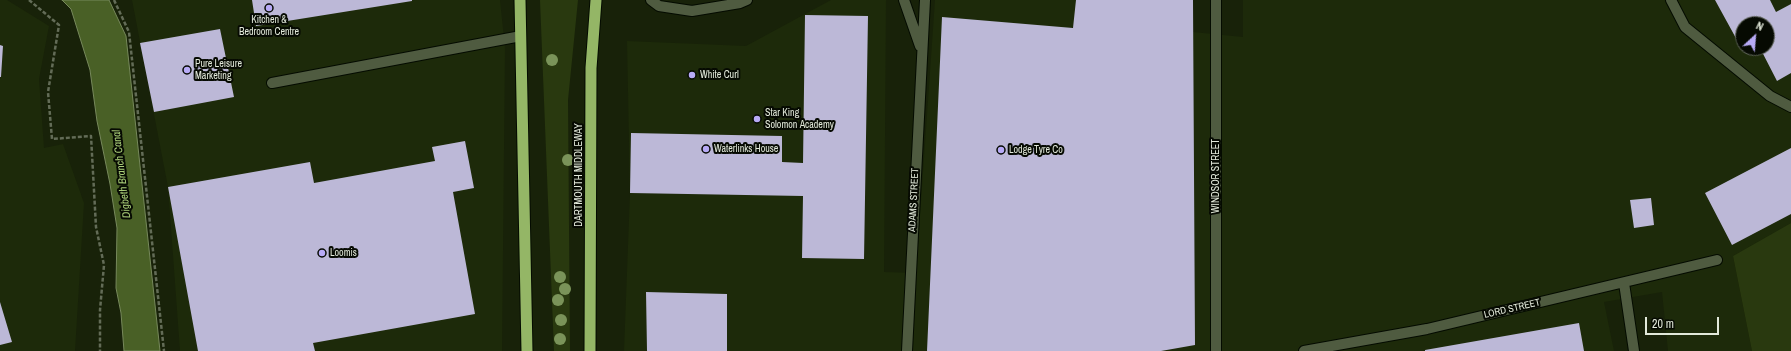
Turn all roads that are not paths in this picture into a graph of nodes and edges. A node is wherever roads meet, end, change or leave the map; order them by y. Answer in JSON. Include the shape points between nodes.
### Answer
{"nodes":[{"id":1,"x":520,"y":0,"type":"edge"},
{"id":2,"x":596,"y":0,"type":"edge"},
{"id":3,"x":651,"y":0,"type":"edge"},
{"id":4,"x":747,"y":0,"type":"edge"},
{"id":5,"x":904,"y":0,"type":"edge"},
{"id":6,"x":925,"y":0,"type":"edge"},
{"id":7,"x":1216,"y":0,"type":"edge"},
{"id":8,"x":1671,"y":0,"type":"edge"},
{"id":9,"x":521,"y":36,"type":"junction"},
{"id":10,"x":921,"y":50,"type":"junction"},
{"id":11,"x":272,"y":83,"type":"dead end"},
{"id":12,"x":1788,"y":102,"type":"edge"},
{"id":13,"x":1718,"y":260,"type":"dead end"},
{"id":14,"x":1624,"y":283,"type":"junction"},
{"id":15,"x":527,"y":351,"type":"edge"},
{"id":16,"x":590,"y":351,"type":"edge"},
{"id":17,"x":907,"y":351,"type":"edge"},
{"id":18,"x":1216,"y":351,"type":"edge"},
{"id":19,"x":1304,"y":351,"type":"edge"},
{"id":20,"x":1634,"y":351,"type":"edge"}],
"edges":[{"from":1,"to":9,"type":"highway"},
{"from":2,"to":16,"type":"highway","name":"DARTMOUTH MIDDLEWAY","via":[[591,68]]},
{"from":3,"to":4,"type":"street","via":[[659,6],[692,11],[740,4]]},
{"from":5,"to":10,"type":"street","name":"ADAMS STREET"},
{"from":6,"to":10,"type":"street","name":"ADAMS STREET"},
{"from":7,"to":18,"type":"street","name":"WINDSOR STREET"},
{"from":8,"to":12,"type":"street","via":[[1685,27],[1770,96]]},
{"from":9,"to":11,"type":"street"},
{"from":9,"to":15,"type":"highway"},
{"from":10,"to":17,"type":"street","name":"ADAMS STREET"},
{"from":13,"to":14,"type":"street","name":"LORD STREET"},
{"from":14,"to":19,"type":"street","name":"LORD STREET","via":[[1427,328]]},
{"from":14,"to":20,"type":"street"}]}
